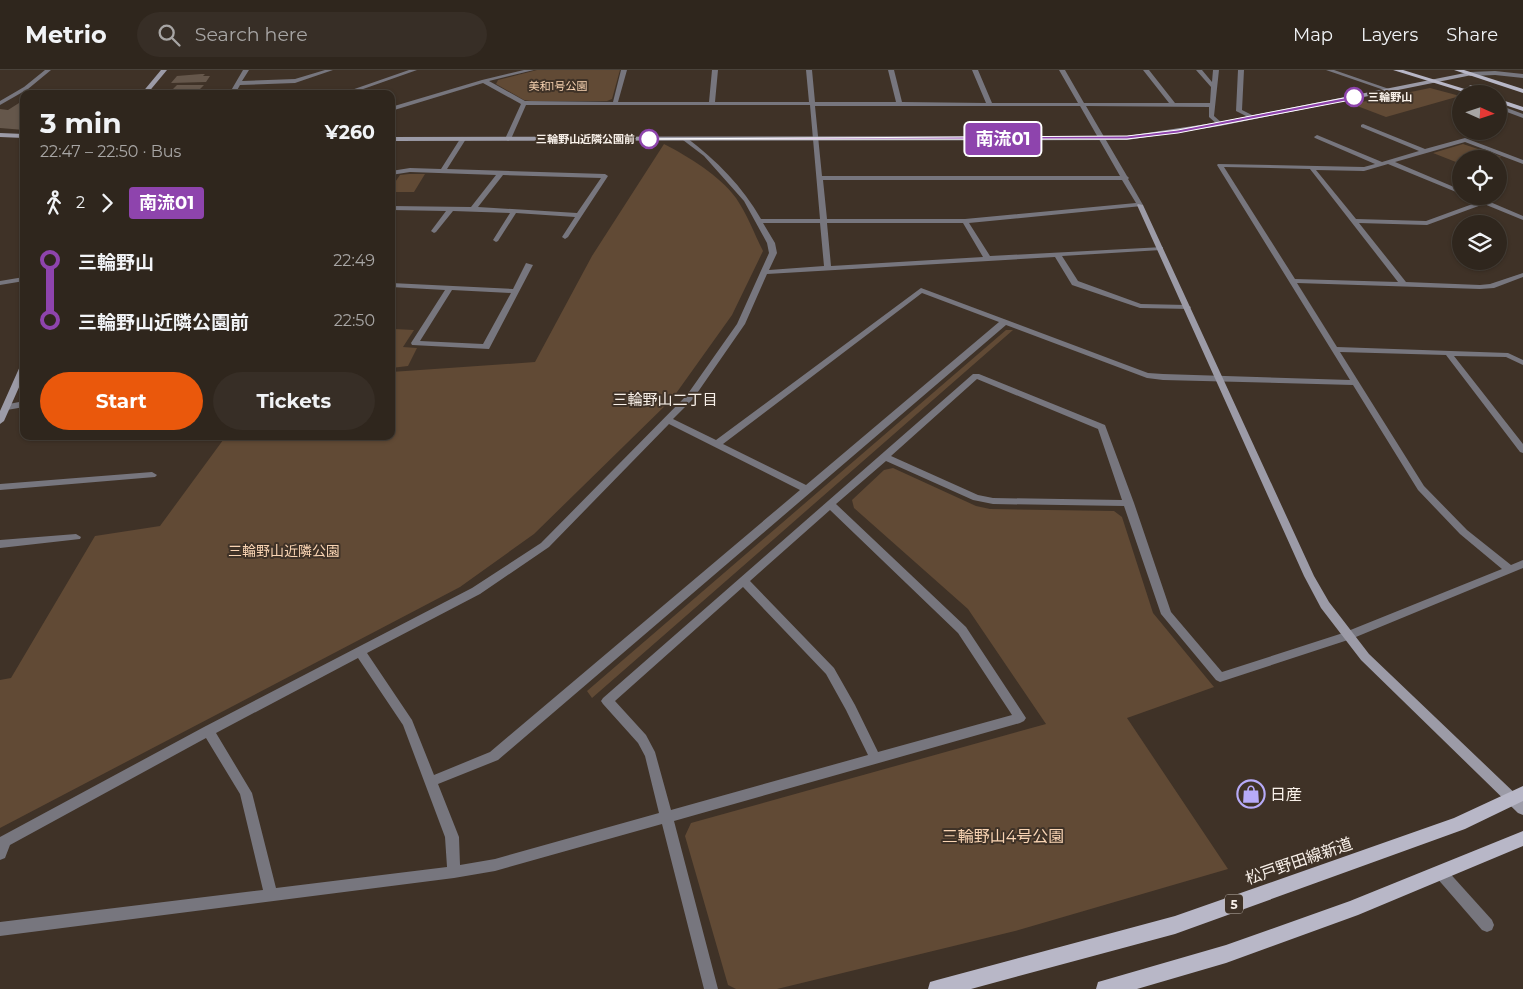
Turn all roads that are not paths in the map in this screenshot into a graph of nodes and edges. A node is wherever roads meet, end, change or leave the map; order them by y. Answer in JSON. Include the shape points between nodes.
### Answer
{"nodes":[{"id":1,"x":48,"y":70,"type":"edge"},
{"id":2,"x":164,"y":70,"type":"edge"},
{"id":3,"x":246,"y":70,"type":"edge"},
{"id":4,"x":330,"y":70,"type":"edge"},
{"id":5,"x":414,"y":70,"type":"edge"},
{"id":6,"x":531,"y":70,"type":"edge"},
{"id":7,"x":624,"y":70,"type":"edge"},
{"id":8,"x":715,"y":70,"type":"edge"},
{"id":9,"x":809,"y":70,"type":"edge"},
{"id":10,"x":891,"y":70,"type":"edge"},
{"id":11,"x":975,"y":70,"type":"edge"},
{"id":12,"x":1062,"y":70,"type":"edge"},
{"id":13,"x":1146,"y":70,"type":"edge"},
{"id":14,"x":1199,"y":70,"type":"edge"},
{"id":15,"x":1216,"y":70,"type":"edge"},
{"id":16,"x":1241,"y":70,"type":"edge"},
{"id":17,"x":1329,"y":70,"type":"edge"},
{"id":18,"x":1396,"y":70,"type":"edge"},
{"id":19,"x":1419,"y":70,"type":"edge"},
{"id":20,"x":1457,"y":70,"type":"edge"},
{"id":21,"x":1487,"y":70,"type":"edge"},
{"id":22,"x":1495,"y":73,"type":"junction"},
{"id":23,"x":1470,"y":74,"type":"junction"},
{"id":24,"x":1523,"y":76,"type":"edge"},
{"id":25,"x":484,"y":81,"type":"junction"},
{"id":26,"x":1439,"y":81,"type":"junction"},
{"id":27,"x":238,"y":84,"type":"junction"},
{"id":28,"x":1454,"y":85,"type":"edge"},
{"id":29,"x":1460,"y":85,"type":"edge"},
{"id":30,"x":1214,"y":87,"type":"junction"},
{"id":31,"x":23,"y":90,"type":"edge"},
{"id":32,"x":147,"y":90,"type":"edge"},
{"id":33,"x":234,"y":90,"type":"edge"},
{"id":34,"x":355,"y":90,"type":"edge"},
{"id":35,"x":1389,"y":90,"type":"junction"},
{"id":36,"x":20,"y":91,"type":"edge"},
{"id":37,"x":1523,"y":91,"type":"edge"},
{"id":38,"x":1508,"y":98,"type":"edge"},
{"id":39,"x":0,"y":103,"type":"edge"},
{"id":40,"x":615,"y":103,"type":"junction"},
{"id":41,"x":712,"y":103,"type":"junction"},
{"id":42,"x":899,"y":103,"type":"junction"},
{"id":43,"x":989,"y":103,"type":"junction"},
{"id":44,"x":1172,"y":103,"type":"junction"},
{"id":45,"x":1523,"y":103,"type":"edge"},
{"id":46,"x":524,"y":104,"type":"junction"},
{"id":47,"x":812,"y":104,"type":"junction"},
{"id":48,"x":1082,"y":104,"type":"junction"},
{"id":49,"x":1508,"y":104,"type":"edge"},
{"id":50,"x":1212,"y":105,"type":"junction"},
{"id":51,"x":395,"y":109,"type":"edge"},
{"id":52,"x":1523,"y":109,"type":"edge"},
{"id":53,"x":1508,"y":110,"type":"edge"},
{"id":54,"x":1523,"y":116,"type":"edge"},
{"id":55,"x":1252,"y":117,"type":"junction"},
{"id":56,"x":1220,"y":124,"type":"junction"},
{"id":57,"x":1364,"y":126,"type":"dead end"},
{"id":58,"x":0,"y":135,"type":"edge"},
{"id":59,"x":20,"y":136,"type":"edge"},
{"id":60,"x":1316,"y":137,"type":"dead end"},
{"id":61,"x":1104,"y":138,"type":"junction"},
{"id":62,"x":395,"y":139,"type":"edge"},
{"id":63,"x":463,"y":139,"type":"junction"},
{"id":64,"x":508,"y":139,"type":"junction"},
{"id":65,"x":685,"y":139,"type":"junction"},
{"id":66,"x":816,"y":139,"type":"junction"},
{"id":67,"x":1424,"y":151,"type":"junction"},
{"id":68,"x":1523,"y":162,"type":"edge"},
{"id":69,"x":1385,"y":163,"type":"junction"},
{"id":70,"x":1312,"y":168,"type":"junction"},
{"id":71,"x":395,"y":172,"type":"edge"},
{"id":72,"x":443,"y":172,"type":"junction"},
{"id":73,"x":500,"y":174,"type":"junction"},
{"id":74,"x":820,"y":178,"type":"junction"},
{"id":75,"x":1126,"y":178,"type":"junction"},
{"id":76,"x":1452,"y":189,"type":"edge"},
{"id":77,"x":1140,"y":205,"type":"junction"},
{"id":78,"x":1475,"y":205,"type":"edge"},
{"id":79,"x":1490,"y":205,"type":"edge"},
{"id":80,"x":395,"y":208,"type":"edge"},
{"id":81,"x":451,"y":209,"type":"junction"},
{"id":82,"x":473,"y":209,"type":"junction"},
{"id":83,"x":514,"y":212,"type":"junction"},
{"id":84,"x":579,"y":215,"type":"junction"},
{"id":85,"x":1523,"y":218,"type":"edge"},
{"id":86,"x":758,"y":221,"type":"junction"},
{"id":87,"x":823,"y":221,"type":"junction"},
{"id":88,"x":965,"y":221,"type":"junction"},
{"id":89,"x":1354,"y":221,"type":"junction"},
{"id":90,"x":434,"y":231,"type":"dead end"},
{"id":91,"x":565,"y":238,"type":"dead end"},
{"id":92,"x":496,"y":240,"type":"dead end"},
{"id":93,"x":1161,"y":248,"type":"junction"},
{"id":94,"x":1057,"y":254,"type":"junction"},
{"id":95,"x":987,"y":258,"type":"junction"},
{"id":96,"x":529,"y":265,"type":"dead end"},
{"id":97,"x":828,"y":268,"type":"junction"},
{"id":98,"x":766,"y":272,"type":"junction"},
{"id":99,"x":1522,"y":276,"type":"edge"},
{"id":100,"x":20,"y":280,"type":"edge"},
{"id":101,"x":1292,"y":281,"type":"junction"},
{"id":102,"x":0,"y":282,"type":"edge"},
{"id":103,"x":1404,"y":284,"type":"junction"},
{"id":104,"x":395,"y":285,"type":"edge"},
{"id":105,"x":450,"y":288,"type":"junction"},
{"id":106,"x":515,"y":291,"type":"junction"},
{"id":107,"x":1187,"y":307,"type":"junction"},
{"id":108,"x":1005,"y":321,"type":"junction"},
{"id":109,"x":1335,"y":349,"type":"junction"},
{"id":110,"x":1448,"y":353,"type":"junction"},
{"id":111,"x":1523,"y":363,"type":"edge"},
{"id":112,"x":20,"y":375,"type":"edge"},
{"id":113,"x":1221,"y":380,"type":"junction"},
{"id":114,"x":1356,"y":384,"type":"junction"},
{"id":115,"x":20,"y":404,"type":"edge"},
{"id":116,"x":7,"y":406,"type":"junction"},
{"id":117,"x":668,"y":420,"type":"junction"},
{"id":118,"x":0,"y":421,"type":"edge"},
{"id":119,"x":718,"y":443,"type":"junction"},
{"id":120,"x":1523,"y":450,"type":"edge"},
{"id":121,"x":885,"y":457,"type":"junction"},
{"id":122,"x":152,"y":475,"type":"dead end"},
{"id":123,"x":0,"y":487,"type":"edge"},
{"id":124,"x":808,"y":490,"type":"junction"},
{"id":125,"x":830,"y":504,"type":"junction"},
{"id":126,"x":1129,"y":504,"type":"junction"},
{"id":127,"x":76,"y":537,"type":"dead end"},
{"id":128,"x":0,"y":544,"type":"edge"},
{"id":129,"x":1523,"y":564,"type":"edge"},
{"id":130,"x":1511,"y":570,"type":"junction"},
{"id":131,"x":744,"y":580,"type":"junction"},
{"id":132,"x":1347,"y":636,"type":"junction"},
{"id":133,"x":361,"y":652,"type":"junction"},
{"id":134,"x":208,"y":731,"type":"junction"},
{"id":135,"x":875,"y":758,"type":"junction"},
{"id":136,"x":430,"y":782,"type":"junction"},
{"id":137,"x":1519,"y":800,"type":"edge"},
{"id":138,"x":665,"y":818,"type":"junction"},
{"id":139,"x":1523,"y":838,"type":"edge"},
{"id":140,"x":0,"y":854,"type":"edge"},
{"id":141,"x":454,"y":872,"type":"junction"},
{"id":142,"x":1441,"y":873,"type":"junction"},
{"id":143,"x":271,"y":896,"type":"junction"},
{"id":144,"x":1487,"y":925,"type":"dead end"},
{"id":145,"x":0,"y":929,"type":"edge"},
{"id":146,"x":711,"y":989,"type":"edge"},
{"id":147,"x":937,"y":989,"type":"edge"},
{"id":148,"x":1105,"y":989,"type":"edge"}],
"edges":[{"from":1,"to":31,"type":"street"},
{"from":2,"to":32,"type":"street"},
{"from":3,"to":27,"type":"street"},
{"from":4,"to":27,"type":"street","via":[[295,81]]},
{"from":5,"to":34,"type":"street"},
{"from":6,"to":25,"type":"street"},
{"from":7,"to":40,"type":"street"},
{"from":8,"to":41,"type":"street"},
{"from":9,"to":47,"type":"street"},
{"from":10,"to":42,"type":"street"},
{"from":11,"to":43,"type":"street"},
{"from":12,"to":48,"type":"street"},
{"from":13,"to":44,"type":"street"},
{"from":14,"to":30,"type":"street"},
{"from":15,"to":30,"type":"street"},
{"from":16,"to":55,"type":"street","via":[[1239,111]]},
{"from":17,"to":35,"type":"street"},
{"from":18,"to":26,"type":"main road"},
{"from":19,"to":29,"type":"main road"},
{"from":20,"to":23,"type":"main road"},
{"from":21,"to":22,"type":"street"},
{"from":22,"to":23,"type":"street"},
{"from":22,"to":24,"type":"street"},
{"from":23,"to":26,"type":"street"},
{"from":23,"to":37,"type":"main road"},
{"from":25,"to":46,"type":"street"},
{"from":25,"to":51,"type":"street"},
{"from":26,"to":28,"type":"main road"},
{"from":26,"to":35,"type":"street"},
{"from":27,"to":33,"type":"street"},
{"from":30,"to":50,"type":"street"},
{"from":35,"to":55,"type":"street"},
{"from":36,"to":39,"type":"street"},
{"from":38,"to":45,"type":"main road"},
{"from":40,"to":41,"type":"street"},
{"from":40,"to":46,"type":"street"},
{"from":41,"to":47,"type":"street"},
{"from":42,"to":43,"type":"street"},
{"from":42,"to":47,"type":"street"},
{"from":43,"to":48,"type":"street"},
{"from":44,"to":48,"type":"street"},
{"from":44,"to":50,"type":"street"},
{"from":46,"to":64,"type":"street"},
{"from":47,"to":66,"type":"street"},
{"from":48,"to":61,"type":"street"},
{"from":49,"to":52,"type":"main road"},
{"from":50,"to":56,"type":"street","via":[[1211,116]]},
{"from":53,"to":54,"type":"street"},
{"from":55,"to":56,"type":"street"},
{"from":56,"to":61,"type":"street"},
{"from":57,"to":67,"type":"street"},
{"from":58,"to":59,"type":"street"},
{"from":60,"to":69,"type":"street"},
{"from":61,"to":66,"type":"street"},
{"from":61,"to":75,"type":"street"},
{"from":62,"to":63,"type":"street"},
{"from":63,"to":64,"type":"street"},
{"from":63,"to":72,"type":"street"},
{"from":64,"to":65,"type":"street"},
{"from":65,"to":66,"type":"street"},
{"from":65,"to":86,"type":"street","via":[[706,155],[743,196]]},
{"from":66,"to":74,"type":"street"},
{"from":67,"to":68,"type":"street","via":[[1465,140]]},
{"from":67,"to":69,"type":"street"},
{"from":69,"to":70,"type":"street","via":[[1364,169]]},
{"from":69,"to":76,"type":"street"},
{"from":70,"to":89,"type":"street"},
{"from":70,"to":101,"type":"street","via":[[1220,165]]},
{"from":71,"to":72,"type":"street"},
{"from":72,"to":73,"type":"street"},
{"from":73,"to":82,"type":"street"},
{"from":73,"to":84,"type":"street","via":[[605,176]]},
{"from":74,"to":75,"type":"street"},
{"from":74,"to":87,"type":"street"},
{"from":75,"to":77,"type":"street"},
{"from":77,"to":88,"type":"street"},
{"from":77,"to":93,"type":"street"},
{"from":78,"to":89,"type":"street","via":[[1427,223]]},
{"from":79,"to":85,"type":"street"},
{"from":80,"to":81,"type":"street"},
{"from":81,"to":82,"type":"street"},
{"from":81,"to":90,"type":"street"},
{"from":82,"to":83,"type":"street"},
{"from":83,"to":84,"type":"street"},
{"from":83,"to":92,"type":"street"},
{"from":84,"to":91,"type":"street"},
{"from":86,"to":87,"type":"street"},
{"from":86,"to":98,"type":"street","via":[[773,253]]},
{"from":87,"to":88,"type":"street"},
{"from":87,"to":97,"type":"street"},
{"from":88,"to":95,"type":"street"},
{"from":89,"to":103,"type":"street"},
{"from":93,"to":94,"type":"street"},
{"from":93,"to":107,"type":"street"},
{"from":94,"to":95,"type":"street"},
{"from":94,"to":107,"type":"street","via":[[1076,283],[1083,286],[1140,306]]},
{"from":95,"to":97,"type":"street"},
{"from":96,"to":106,"type":"street"},
{"from":97,"to":98,"type":"street"},
{"from":98,"to":117,"type":"street","via":[[740,324],[690,397]]},
{"from":99,"to":103,"type":"street","via":[[1480,287]]},
{"from":100,"to":102,"type":"street"},
{"from":101,"to":103,"type":"street"},
{"from":101,"to":109,"type":"street"},
{"from":104,"to":105,"type":"street"},
{"from":105,"to":106,"type":"street"},
{"from":105,"to":106,"type":"street","via":[[415,343],[486,346]]},
{"from":107,"to":113,"type":"street"},
{"from":108,"to":113,"type":"street","via":[[1147,375]]},
{"from":108,"to":119,"type":"street","via":[[921,290]]},
{"from":108,"to":124,"type":"street"},
{"from":109,"to":110,"type":"street"},
{"from":109,"to":114,"type":"street"},
{"from":110,"to":111,"type":"street","via":[[1508,355]]},
{"from":110,"to":120,"type":"street"},
{"from":112,"to":116,"type":"street"},
{"from":113,"to":114,"type":"street"},
{"from":113,"to":132,"type":"street","via":[[1310,576]]},
{"from":114,"to":130,"type":"street","via":[[1444,516]]},
{"from":115,"to":116,"type":"street"},
{"from":116,"to":118,"type":"street"},
{"from":117,"to":119,"type":"street"},
{"from":117,"to":133,"type":"street","via":[[545,544],[476,591]]},
{"from":119,"to":124,"type":"street"},
{"from":121,"to":125,"type":"street"},
{"from":121,"to":126,"type":"street","via":[[976,498]]},
{"from":121,"to":126,"type":"street","via":[[976,376],[1102,427]]},
{"from":122,"to":123,"type":"street"},
{"from":124,"to":136,"type":"street","via":[[494,756]]},
{"from":125,"to":131,"type":"street"},
{"from":125,"to":135,"type":"street","via":[[962,630],[1020,718]]},
{"from":126,"to":132,"type":"street","via":[[1166,614],[1220,677]]},
{"from":127,"to":128,"type":"street"},
{"from":129,"to":130,"type":"street"},
{"from":130,"to":132,"type":"street"},
{"from":131,"to":135,"type":"street","via":[[830,671],[852,708]]},
{"from":131,"to":138,"type":"street","via":[[607,701],[642,739],[651,756]]},
{"from":132,"to":137,"type":"street","via":[[1365,657]]},
{"from":133,"to":134,"type":"street"},
{"from":133,"to":136,"type":"street","via":[[408,723]]},
{"from":134,"to":140,"type":"street","via":[[5,841]]},
{"from":134,"to":143,"type":"street","via":[[246,793]]},
{"from":135,"to":138,"type":"street"},
{"from":136,"to":141,"type":"street","via":[[452,837]]},
{"from":137,"to":147,"type":"main road","name":"松戸野田線新道","number":"5","via":[[1175,925]]},
{"from":138,"to":141,"type":"street","via":[[496,865]]},
{"from":138,"to":146,"type":"street"},
{"from":139,"to":142,"type":"main road"},
{"from":141,"to":143,"type":"street"},
{"from":142,"to":144,"type":"street"},
{"from":142,"to":148,"type":"main road","via":[[1226,954]]},
{"from":143,"to":145,"type":"street"}]}
